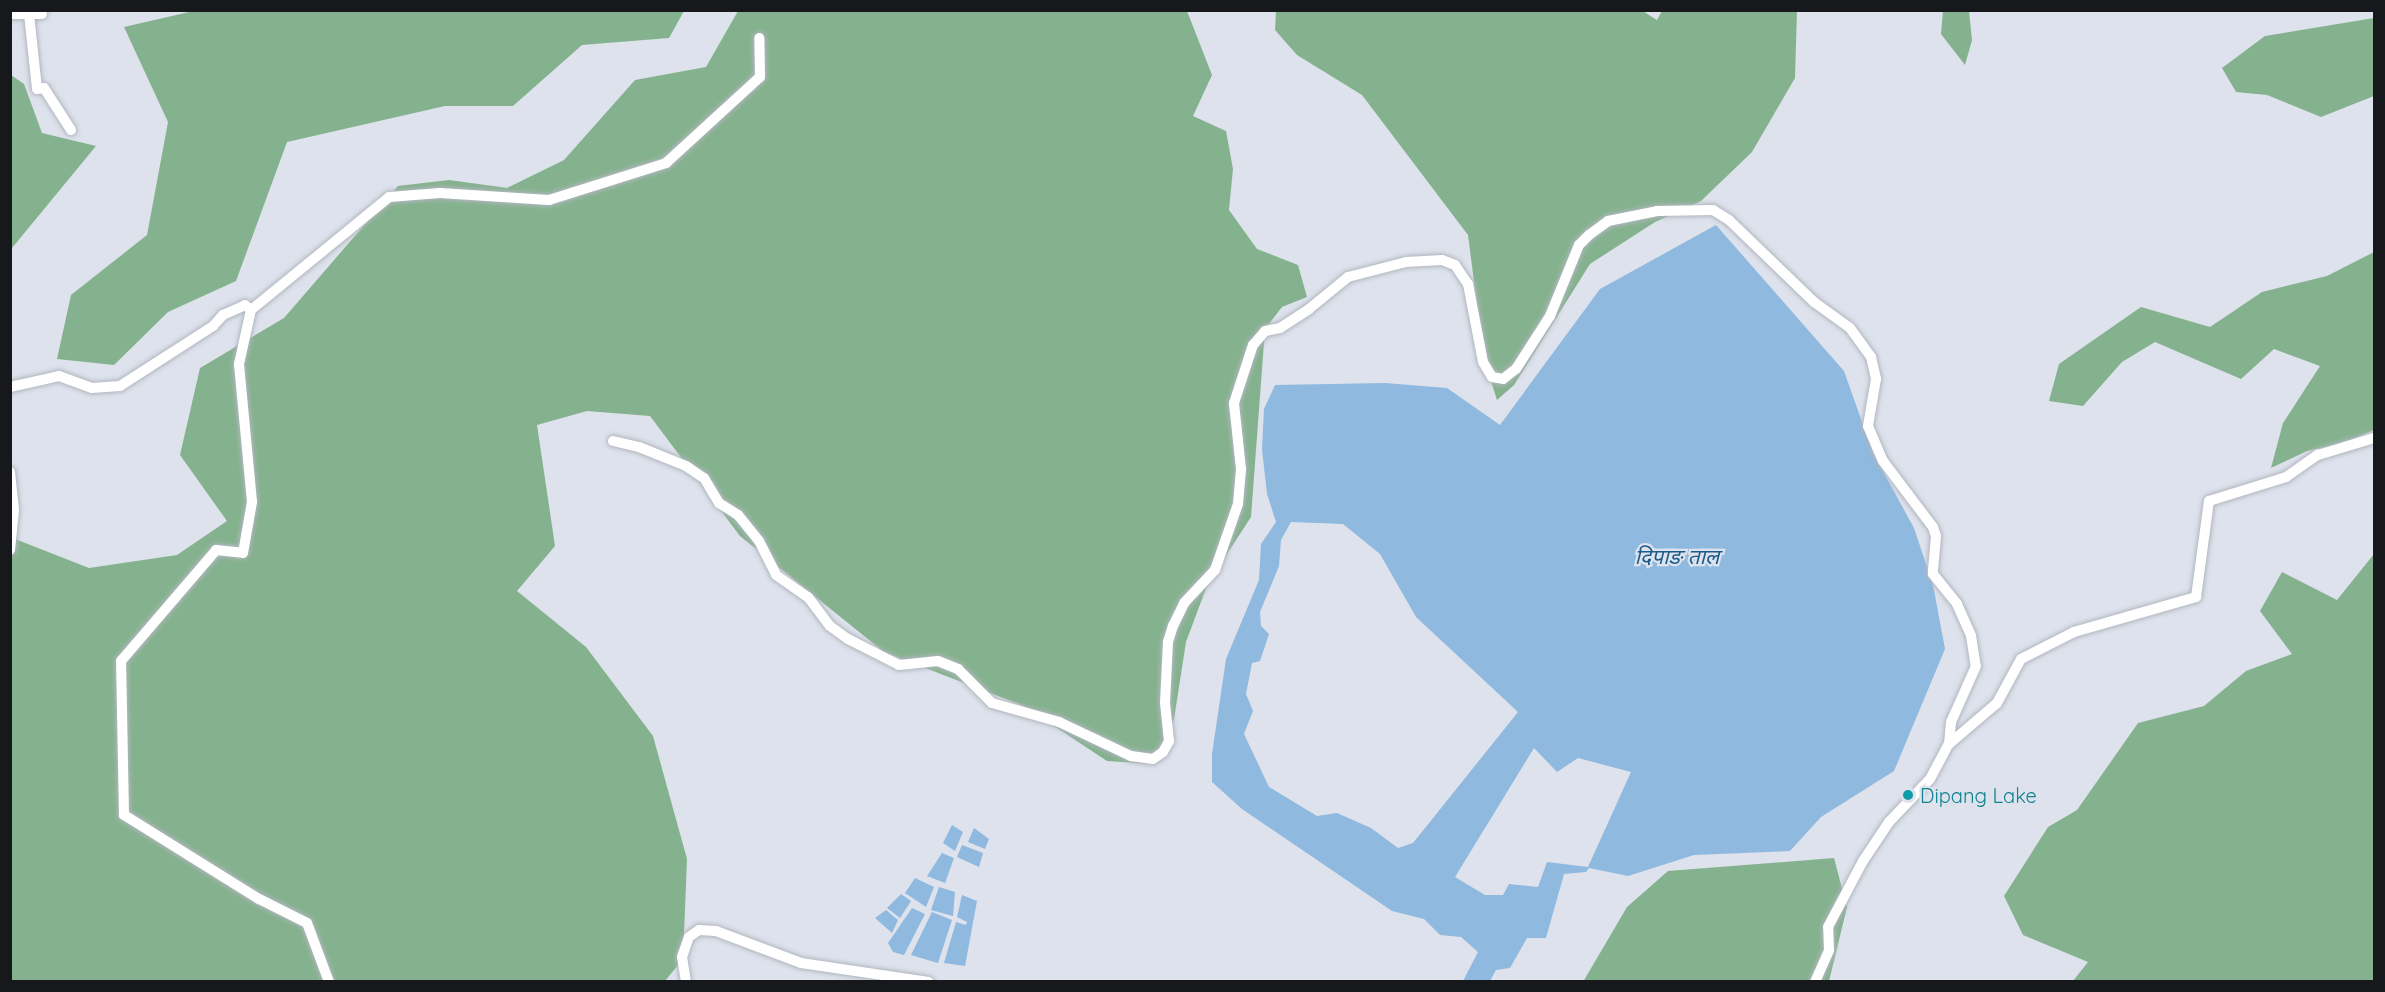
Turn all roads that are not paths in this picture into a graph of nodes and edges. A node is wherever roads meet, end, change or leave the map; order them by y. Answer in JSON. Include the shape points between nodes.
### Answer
{"nodes":[{"id":1,"x":10,"y":14,"type":"edge"},
{"id":2,"x":29,"y":14,"type":"junction"},
{"id":3,"x":42,"y":14,"type":"dead end"},
{"id":4,"x":759,"y":38,"type":"dead end"},
{"id":5,"x":71,"y":129,"type":"dead end"},
{"id":6,"x":252,"y":310,"type":"junction"},
{"id":7,"x":10,"y":387,"type":"edge"},
{"id":8,"x":2374,"y":438,"type":"edge"},
{"id":9,"x":613,"y":441,"type":"dead end"},
{"id":10,"x":10,"y":472,"type":"edge"},
{"id":11,"x":10,"y":550,"type":"edge"},
{"id":12,"x":1949,"y":744,"type":"junction"},
{"id":13,"x":329,"y":981,"type":"edge"},
{"id":14,"x":686,"y":981,"type":"edge"},
{"id":15,"x":929,"y":981,"type":"edge"},
{"id":16,"x":1815,"y":981,"type":"edge"}],
"edges":[{"from":1,"to":2,"type":"street"},
{"from":2,"to":3,"type":"street"},
{"from":2,"to":5,"type":"street","via":[[37,89],[44,88]]},
{"from":4,"to":6,"type":"street","via":[[760,77],[666,163],[549,200],[440,193],[389,197]]},
{"from":6,"to":7,"type":"street","via":[[244,305],[223,315],[120,386],[92,388],[59,376]]},
{"from":6,"to":13,"type":"street","via":[[239,364],[252,502],[243,553],[216,550],[121,661],[124,814],[259,899],[307,923]]},
{"from":8,"to":12,"type":"street","via":[[2318,455],[2286,477],[2209,501],[2196,597],[2074,632],[2020,659],[1996,703]]},
{"from":9,"to":12,"type":"street","via":[[639,447],[697,472],[719,503],[749,526],[776,575],[808,597],[830,626],[848,639],[899,665],[938,661],[958,669],[992,703],[1059,722],[1131,756],[1153,759],[1163,752],[1168,741],[1165,703],[1168,642],[1173,626],[1184,603],[1215,570],[1238,504],[1241,469],[1234,403],[1253,345],[1265,331],[1280,328],[1354,275],[1425,258],[1442,261],[1455,265],[1468,284],[1483,362],[1492,377],[1503,379],[1516,369],[1550,316],[1579,245],[1589,234],[1608,221],[1658,210],[1713,210],[1729,220],[1814,302],[1850,328],[1871,357],[1876,379],[1868,426],[1883,461],[1933,527],[1933,574],[1957,604],[1971,636],[1976,666],[1951,722]]},
{"from":10,"to":11,"type":"street","via":[[14,510]]},
{"from":12,"to":16,"type":"street","via":[[1930,778],[1890,822],[1863,861],[1828,927],[1829,950]]},
{"from":14,"to":15,"type":"street","via":[[682,957],[689,937],[699,930],[716,931],[801,963]]}]}
